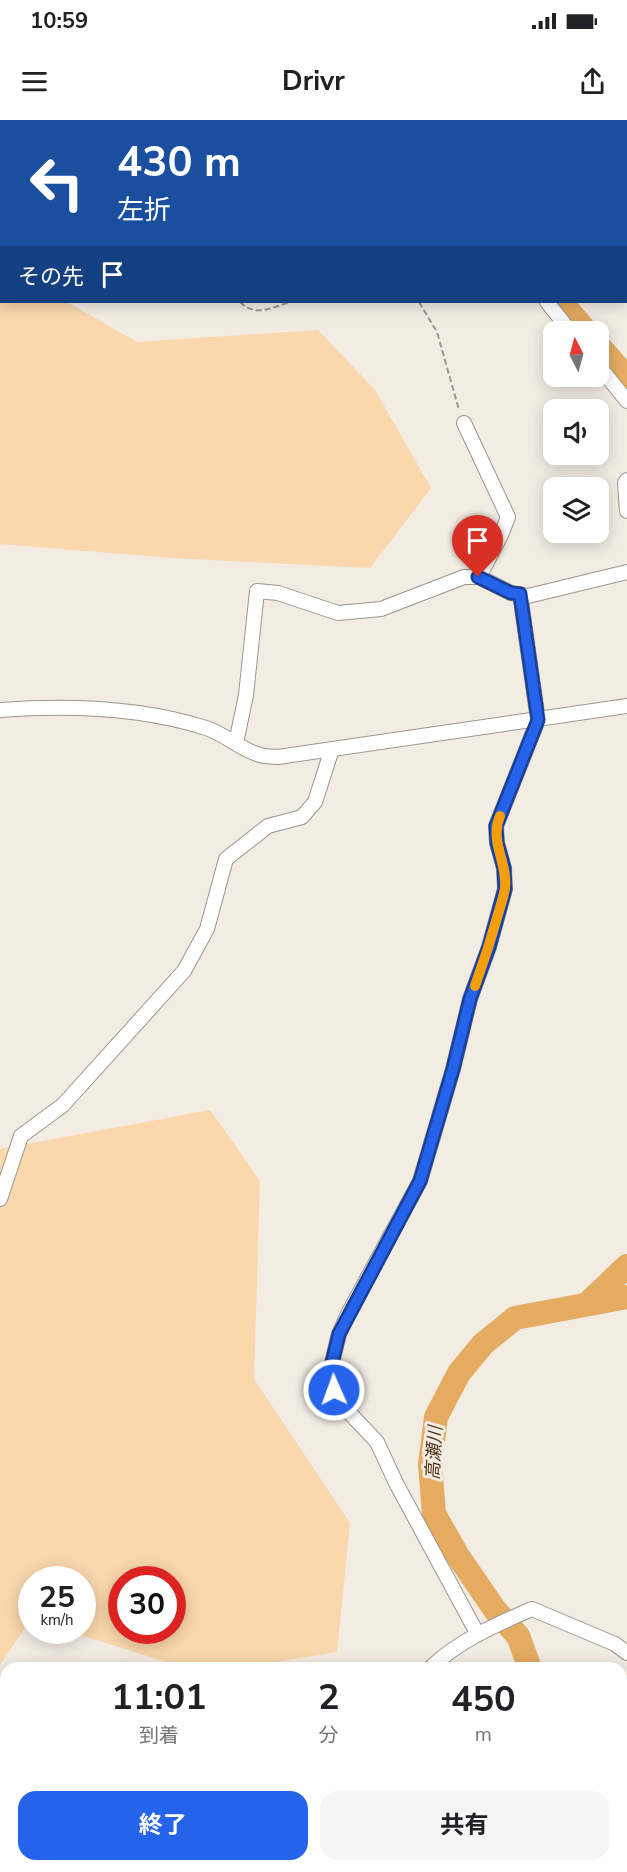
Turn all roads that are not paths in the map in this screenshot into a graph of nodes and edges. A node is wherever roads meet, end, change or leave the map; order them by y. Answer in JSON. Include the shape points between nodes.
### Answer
{"nodes":[{"id":1,"x":549,"y":303,"type":"edge"},
{"id":2,"x":563,"y":321,"type":"edge"},
{"id":3,"x":609,"y":379,"type":"edge"},
{"id":4,"x":627,"y":401,"type":"edge"},
{"id":5,"x":464,"y":423,"type":"road end"},
{"id":6,"x":627,"y":480,"type":"edge"},
{"id":7,"x":627,"y":511,"type":"edge"},
{"id":8,"x":627,"y":572,"type":"edge"},
{"id":9,"x":478,"y":577,"type":"junction"},
{"id":10,"x":520,"y":594,"type":"junction"},
{"id":11,"x":627,"y":706,"type":"edge"},
{"id":12,"x":0,"y":710,"type":"edge"},
{"id":13,"x":538,"y":720,"type":"junction"},
{"id":14,"x":236,"y":743,"type":"junction"},
{"id":15,"x":332,"y":749,"type":"junction"},
{"id":16,"x":0,"y":1199,"type":"edge"},
{"id":17,"x":477,"y":1633,"type":"junction"},
{"id":18,"x":627,"y":1653,"type":"edge"},
{"id":19,"x":436,"y":1662,"type":"edge"}],
"edges":[{"from":1,"to":2,"type":"street"},
{"from":3,"to":4,"type":"street"},
{"from":5,"to":9,"type":"street","via":[[508,517]]},
{"from":6,"to":7,"type":"street"},
{"from":8,"to":10,"type":"street","via":[[528,596]]},
{"from":9,"to":10,"type":"street"},
{"from":9,"to":14,"type":"street","via":[[464,577],[381,609],[338,613],[278,593],[257,591],[246,695]]},
{"from":10,"to":13,"type":"street"},
{"from":11,"to":13,"type":"street"},
{"from":12,"to":14,"type":"street","via":[[45,706],[161,716],[208,729]]},
{"from":13,"to":15,"type":"street"},
{"from":13,"to":17,"type":"street","via":[[496,826],[505,889],[420,1181],[349,1312],[331,1367],[334,1390],[344,1407],[377,1442]]},
{"from":14,"to":15,"type":"street","via":[[260,755],[278,757]]},
{"from":15,"to":16,"type":"street","via":[[315,802],[302,817],[268,826],[226,859],[207,929],[184,971],[63,1105],[21,1136]]},
{"from":17,"to":18,"type":"street","via":[[532,1609],[615,1644]]},
{"from":17,"to":19,"type":"street"}]}
